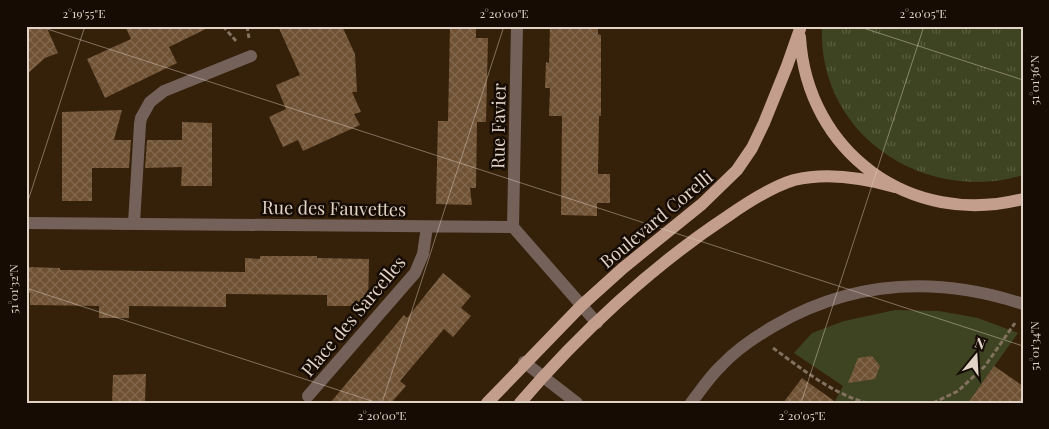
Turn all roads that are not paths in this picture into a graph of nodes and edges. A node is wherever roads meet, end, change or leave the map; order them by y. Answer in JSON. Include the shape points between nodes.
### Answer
{"nodes":[{"id":1,"x":517,"y":26,"type":"edge"},
{"id":2,"x":800,"y":27,"type":"edge"},
{"id":3,"x":251,"y":56,"type":"dead end"},
{"id":4,"x":895,"y":187,"type":"junction"},
{"id":5,"x":1023,"y":200,"type":"edge"},
{"id":6,"x":26,"y":223,"type":"edge"},
{"id":7,"x":134,"y":223,"type":"junction"},
{"id":8,"x":427,"y":227,"type":"junction"},
{"id":9,"x":513,"y":227,"type":"junction"},
{"id":10,"x":1023,"y":304,"type":"edge"},
{"id":11,"x":582,"y":305,"type":"junction"},
{"id":12,"x":597,"y":323,"type":"junction"},
{"id":13,"x":524,"y":362,"type":"junction"},
{"id":14,"x":544,"y":377,"type":"junction"},
{"id":15,"x":308,"y":396,"type":"dead end"},
{"id":16,"x":486,"y":403,"type":"edge"},
{"id":17,"x":520,"y":403,"type":"edge"},
{"id":18,"x":577,"y":403,"type":"edge"},
{"id":19,"x":691,"y":403,"type":"edge"}],
"edges":[{"from":1,"to":9,"type":"street","name":"Rue Favier"},
{"from":2,"to":4,"type":"main road","via":[[804,71],[823,118],[854,158]]},
{"from":2,"to":11,"type":"main road","name":"Boulevard Corelli","via":[[787,66],[746,159],[709,198]]},
{"from":3,"to":7,"type":"street","via":[[164,91],[146,107],[140,124]]},
{"from":4,"to":5,"type":"main road","via":[[926,199],[960,206]]},
{"from":4,"to":12,"type":"main road","via":[[862,179],[826,177],[794,180],[780,186],[742,206],[692,241]]},
{"from":6,"to":7,"type":"street","name":"Rue des Fauvettes"},
{"from":7,"to":8,"type":"street","name":"Rue des Fauvettes"},
{"from":8,"to":9,"type":"street","name":"Rue des Fauvettes"},
{"from":8,"to":15,"type":"street","name":"Place des Sarcelles","via":[[423,254],[415,273]]},
{"from":9,"to":11,"type":"street"},
{"from":10,"to":19,"type":"street","via":[[947,287],[889,287],[832,300],[757,336],[723,363]]},
{"from":11,"to":12,"type":"street"},
{"from":11,"to":13,"type":"main road","name":"Boulevard Corelli"},
{"from":12,"to":14,"type":"main road"},
{"from":13,"to":14,"type":"street"},
{"from":13,"to":16,"type":"main road","name":"Boulevard Corelli"},
{"from":14,"to":17,"type":"main road"},
{"from":14,"to":18,"type":"street"}]}
